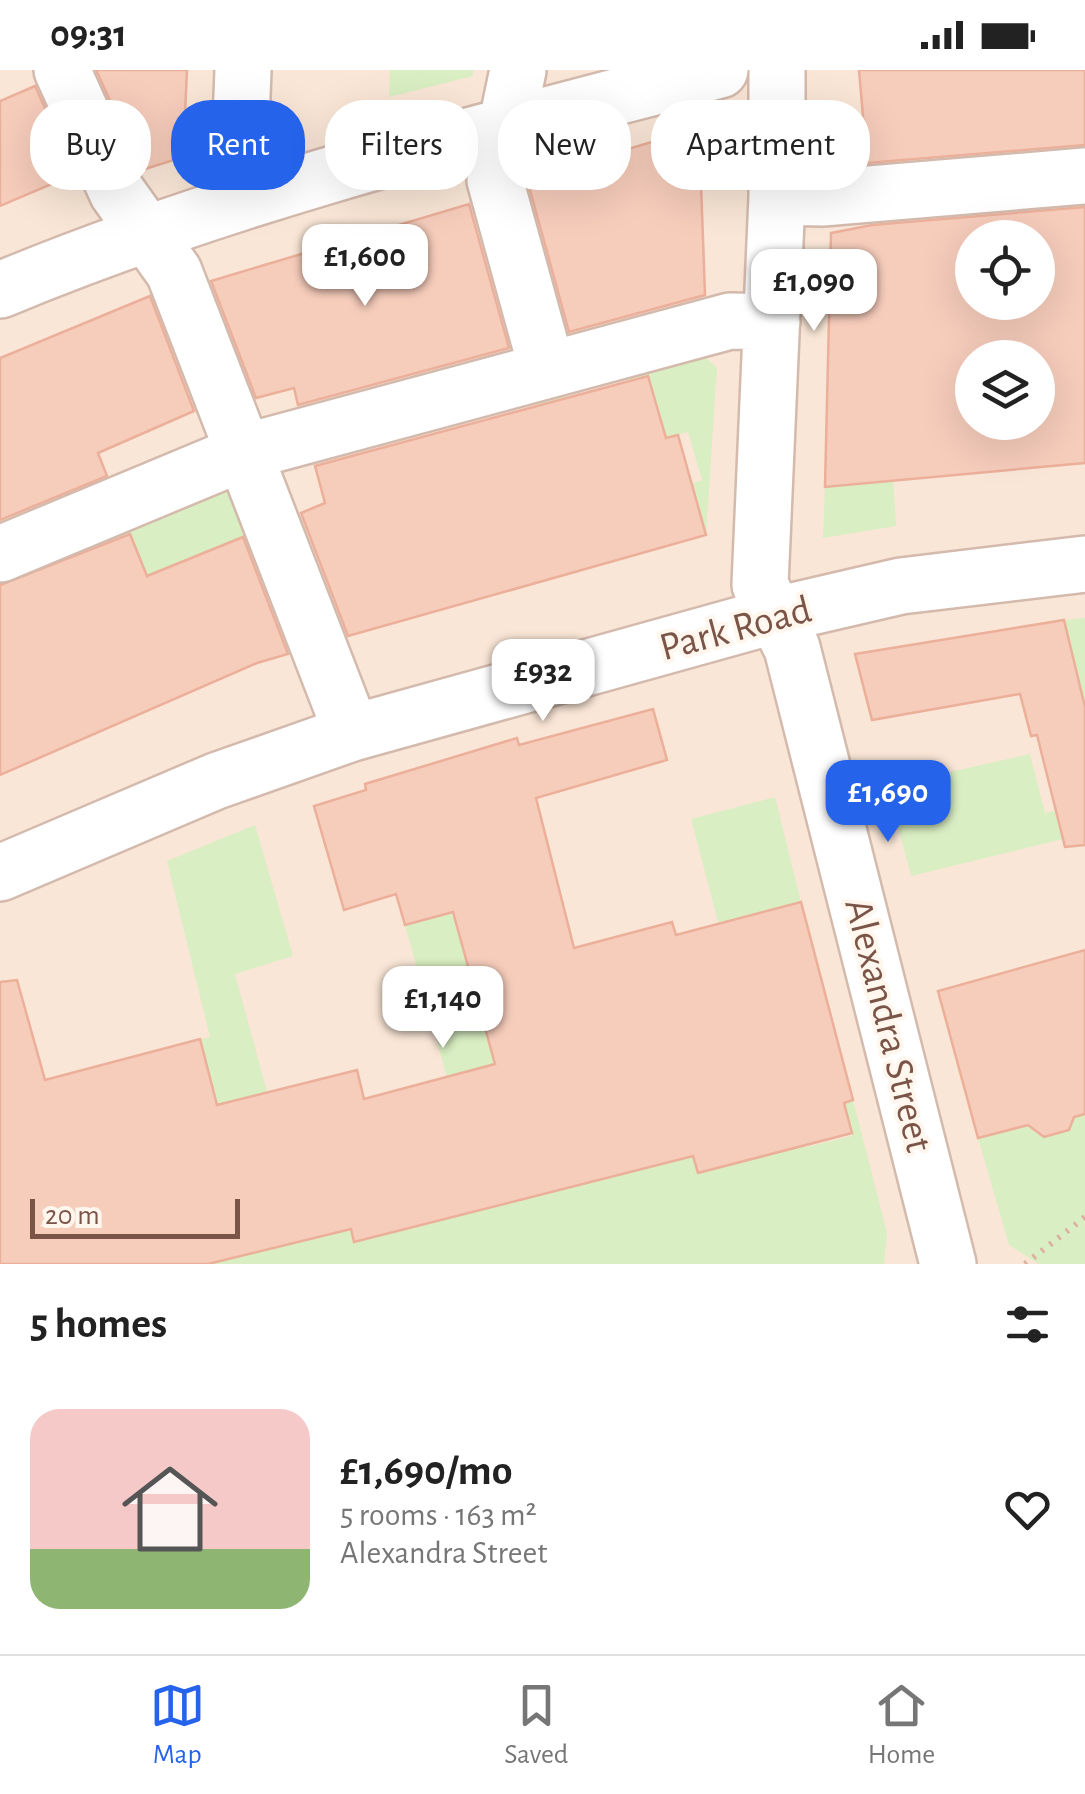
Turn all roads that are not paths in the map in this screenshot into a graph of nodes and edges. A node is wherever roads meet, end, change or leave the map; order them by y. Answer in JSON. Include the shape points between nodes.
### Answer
{"nodes":[{"id":1,"x":62,"y":70,"type":"edge"},
{"id":2,"x":243,"y":70,"type":"edge"},
{"id":3,"x":518,"y":70,"type":"edge"},
{"id":4,"x":720,"y":70,"type":"edge"},
{"id":5,"x":777,"y":70,"type":"edge"},
{"id":6,"x":512,"y":100,"type":"edge"},
{"id":7,"x":605,"y":100,"type":"edge"},
{"id":8,"x":498,"y":128,"type":"edge"},
{"id":9,"x":498,"y":162,"type":"edge"},
{"id":10,"x":1085,"y":176,"type":"edge"},
{"id":11,"x":254,"y":196,"type":"junction"},
{"id":12,"x":777,"y":197,"type":"junction"},
{"id":13,"x":144,"y":232,"type":"junction"},
{"id":14,"x":0,"y":290,"type":"edge"},
{"id":15,"x":772,"y":322,"type":"junction"},
{"id":16,"x":548,"y":369,"type":"junction"},
{"id":17,"x":245,"y":452,"type":"junction"},
{"id":18,"x":0,"y":554,"type":"edge"},
{"id":19,"x":1085,"y":564,"type":"edge"},
{"id":20,"x":776,"y":615,"type":"junction"},
{"id":21,"x":352,"y":733,"type":"junction"},
{"id":22,"x":0,"y":873,"type":"edge"},
{"id":23,"x":948,"y":1264,"type":"edge"}],
"edges":[{"from":1,"to":13,"type":"street","via":[[117,192]]},
{"from":2,"to":11,"type":"street","via":[[240,148]]},
{"from":3,"to":6,"type":"street"},
{"from":4,"to":7,"type":"street"},
{"from":5,"to":12,"type":"street","name":"Alexandra Street"},
{"from":8,"to":11,"type":"street"},
{"from":9,"to":16,"type":"street","via":[[494,180]]},
{"from":10,"to":12,"type":"street"},
{"from":11,"to":13,"type":"street"},
{"from":12,"to":15,"type":"street","name":"Alexandra Street"},
{"from":13,"to":14,"type":"street"},
{"from":13,"to":17,"type":"street","via":[[174,272]]},
{"from":15,"to":16,"type":"street","via":[[730,321]]},
{"from":15,"to":20,"type":"street","name":"Alexandra Street","via":[[760,585]]},
{"from":16,"to":17,"type":"street"},
{"from":17,"to":18,"type":"street"},
{"from":17,"to":21,"type":"street"},
{"from":19,"to":20,"type":"street","name":"Park Road","via":[[901,586]]},
{"from":20,"to":21,"type":"street","name":"Park Road"},
{"from":20,"to":23,"type":"street","name":"Alexandra Street","via":[[792,648]]},
{"from":21,"to":22,"type":"street","name":"Park Road","via":[[216,781]]}]}
